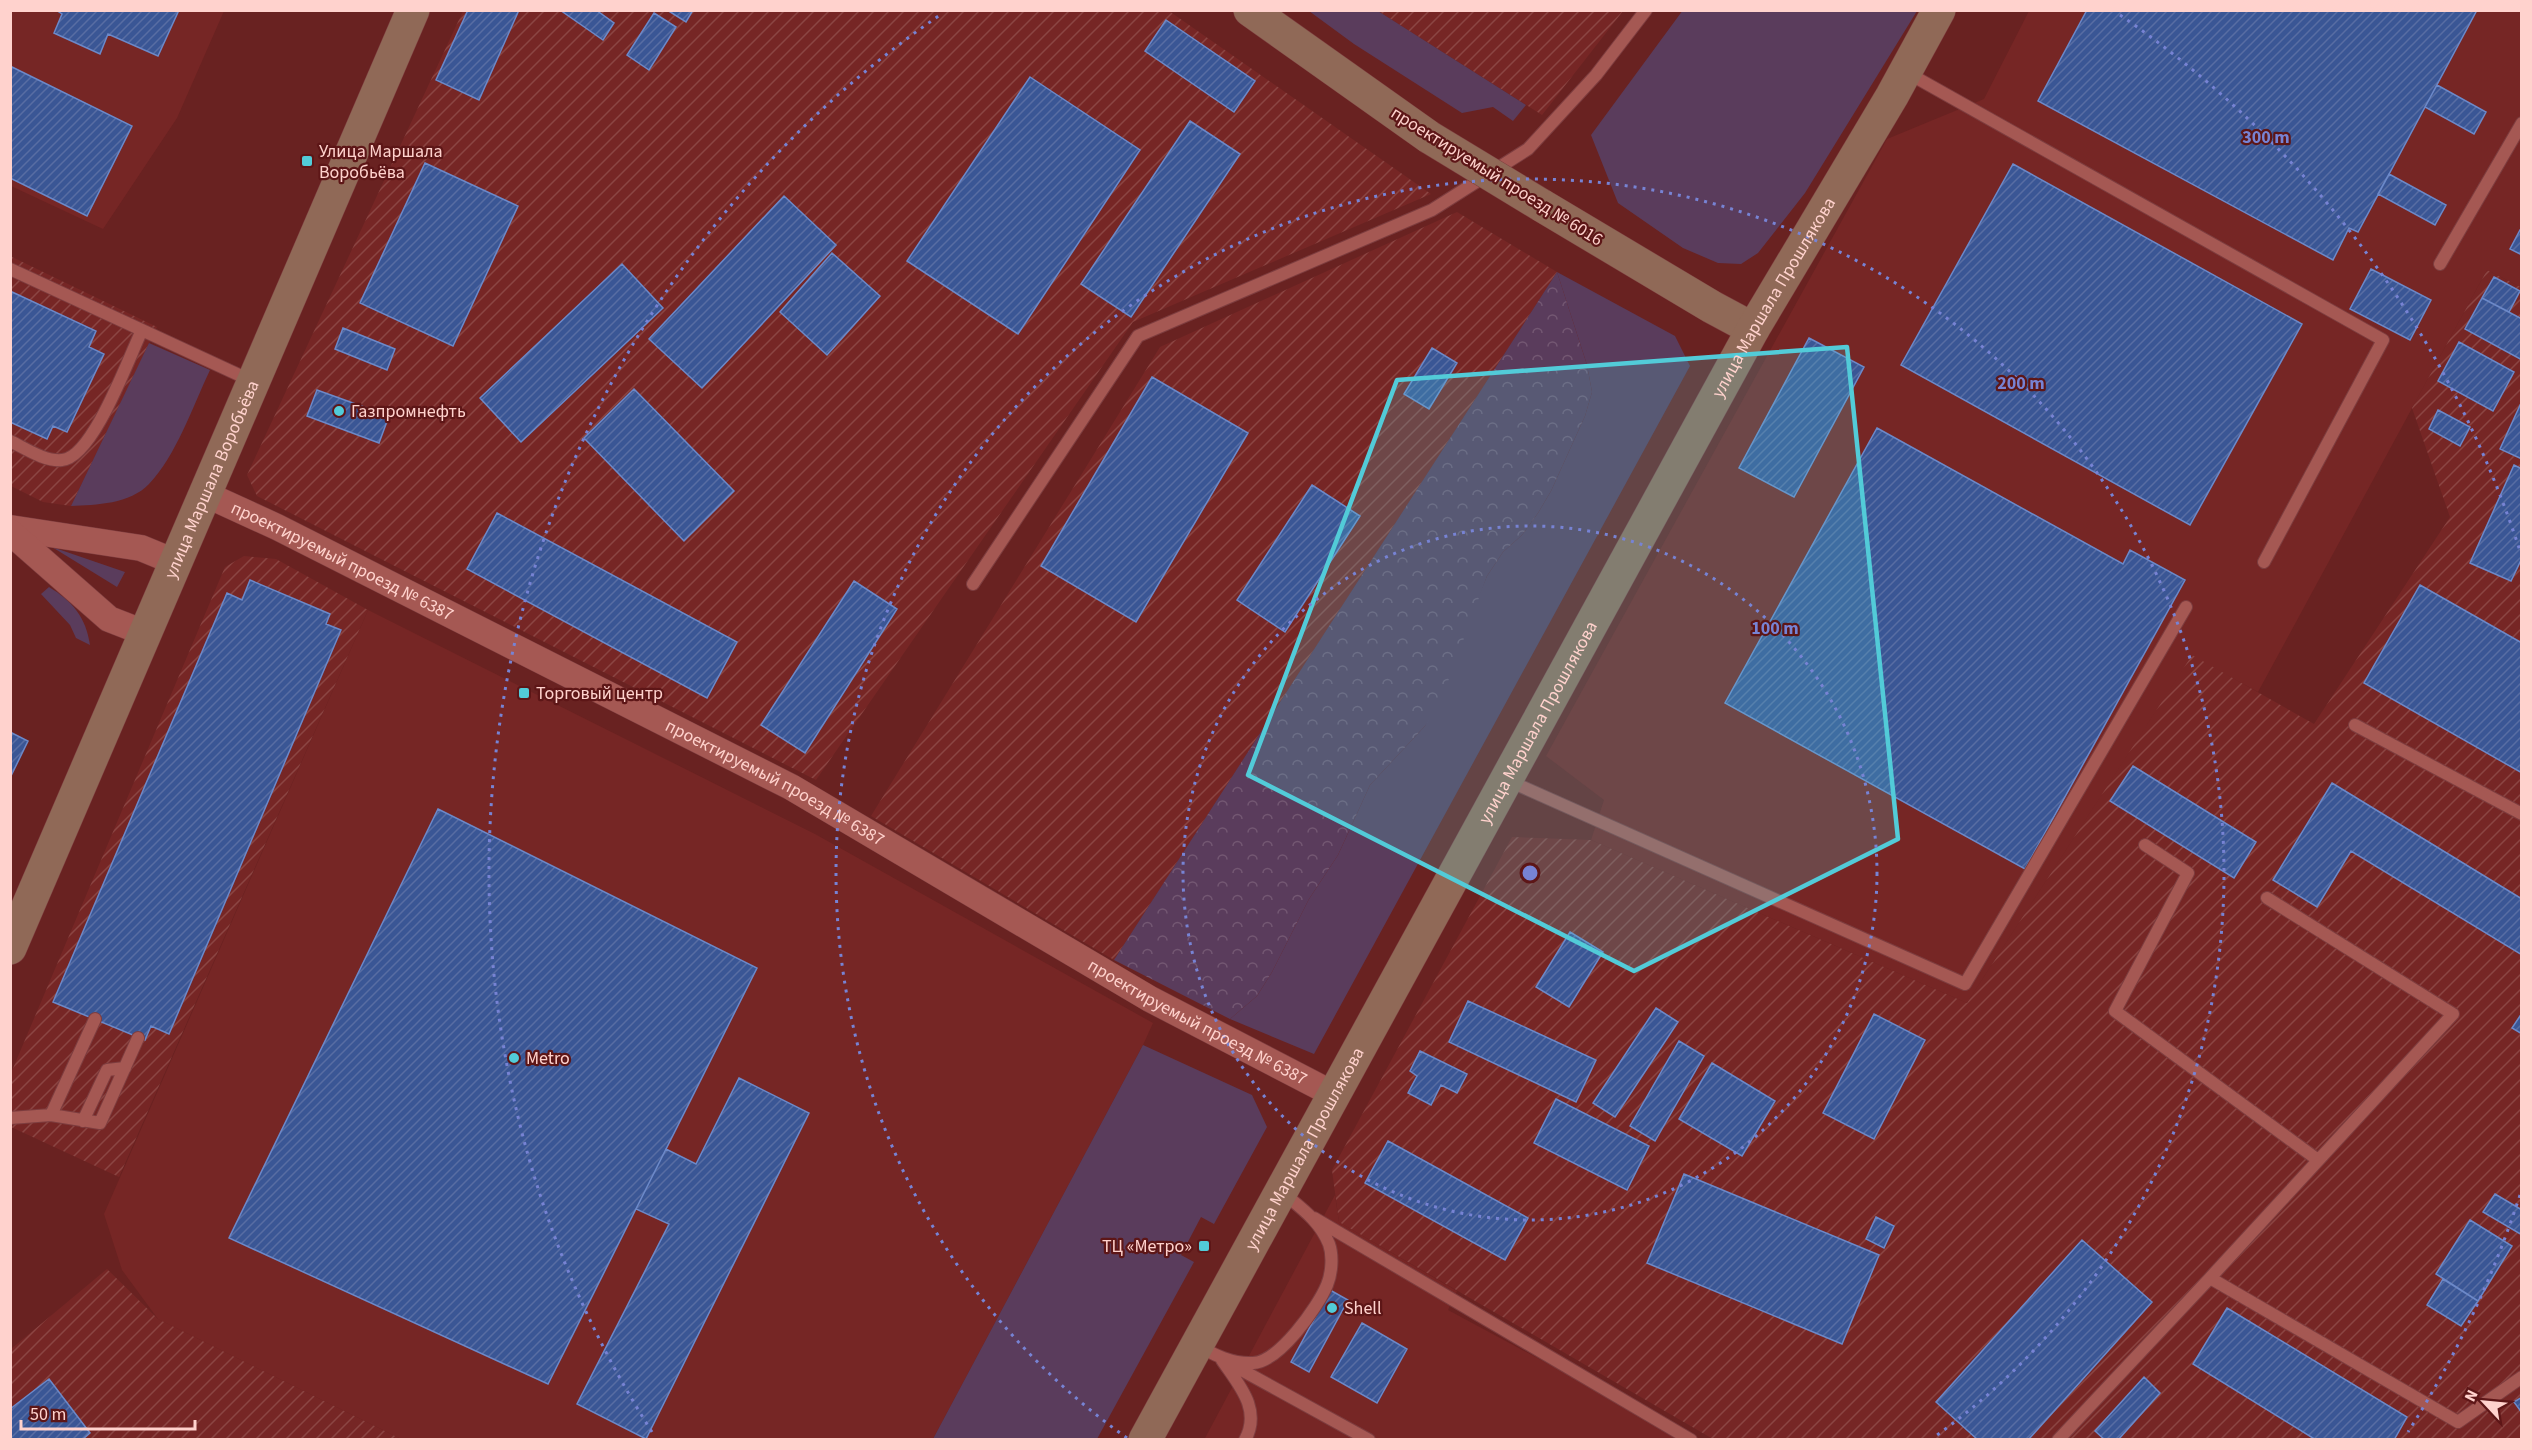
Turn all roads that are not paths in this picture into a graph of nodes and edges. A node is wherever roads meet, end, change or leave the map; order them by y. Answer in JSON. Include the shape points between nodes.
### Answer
{"nodes":[{"id":1,"x":413,"y":10,"type":"edge"},
{"id":2,"x":1250,"y":10,"type":"edge"},
{"id":3,"x":1646,"y":10,"type":"edge"},
{"id":4,"x":1939,"y":10,"type":"edge"},
{"id":5,"x":1905,"y":72,"type":"junction"},
{"id":6,"x":2522,"y":123,"type":"edge"},
{"id":7,"x":2440,"y":264,"type":"dead end"},
{"id":8,"x":10,"y":269,"type":"edge"},
{"id":9,"x":1753,"y":329,"type":"junction"},
{"id":10,"x":142,"y":330,"type":"junction"},
{"id":11,"x":254,"y":382,"type":"junction"},
{"id":12,"x":10,"y":441,"type":"edge"},
{"id":13,"x":205,"y":494,"type":"junction"},
{"id":14,"x":10,"y":530,"type":"edge"},
{"id":15,"x":175,"y":562,"type":"junction"},
{"id":16,"x":2264,"y":562,"type":"dead end"},
{"id":17,"x":973,"y":584,"type":"dead end"},
{"id":18,"x":2186,"y":607,"type":"dead end"},
{"id":19,"x":144,"y":633,"type":"junction"},
{"id":20,"x":2355,"y":725,"type":"dead end"},
{"id":21,"x":1506,"y":780,"type":"junction"},
{"id":22,"x":2522,"y":814,"type":"edge"},
{"id":23,"x":2145,"y":845,"type":"dead end"},
{"id":24,"x":2266,"y":898,"type":"dead end"},
{"id":25,"x":10,"y":948,"type":"edge"},
{"id":26,"x":95,"y":1019,"type":"dead end"},
{"id":27,"x":138,"y":1038,"type":"dead end"},
{"id":28,"x":1333,"y":1094,"type":"junction"},
{"id":29,"x":51,"y":1115,"type":"junction"},
{"id":30,"x":10,"y":1118,"type":"edge"},
{"id":31,"x":2318,"y":1160,"type":"junction"},
{"id":32,"x":1280,"y":1191,"type":"junction"},
{"id":33,"x":1314,"y":1218,"type":"junction"},
{"id":34,"x":2210,"y":1278,"type":"junction"},
{"id":35,"x":1208,"y":1352,"type":"junction"},
{"id":36,"x":2522,"y":1377,"type":"edge"},
{"id":37,"x":1145,"y":1440,"type":"edge"},
{"id":38,"x":1245,"y":1440,"type":"edge"},
{"id":39,"x":1369,"y":1440,"type":"edge"},
{"id":40,"x":1690,"y":1440,"type":"edge"},
{"id":41,"x":2058,"y":1440,"type":"edge"}],
"edges":[{"from":1,"to":11,"type":"main road","name":"улица Маршала Воробьёва"},
{"from":2,"to":9,"type":"main road","name":"проектируемый проезд № 6016","bridge":true,"via":[[1429,137]]},
{"from":3,"to":17,"type":"lane","via":[[1596,75],[1528,149],[1432,210],[1138,336]]},
{"from":4,"to":5,"type":"main road","name":"улица Маршала Прошлякова"},
{"from":5,"to":9,"type":"main road","name":"улица Маршала Прошлякова"},
{"from":5,"to":16,"type":"lane","via":[[2384,340]]},
{"from":6,"to":7,"type":"lane"},
{"from":8,"to":10,"type":"lane"},
{"from":9,"to":21,"type":"main road","name":"улица Маршала Прошлякова"},
{"from":10,"to":11,"type":"lane"},
{"from":10,"to":12,"type":"lane","via":[[93,436],[80,452],[63,460],[44,457]]},
{"from":11,"to":13,"type":"main road","name":"улица Маршала Воробьёва"},
{"from":13,"to":15,"type":"main road","name":"улица Маршала Воробьёва"},
{"from":13,"to":28,"type":"street","name":"проектируемый проезд № 6387","via":[[277,526],[791,788],[1150,999]]},
{"from":14,"to":15,"type":"street","via":[[141,548]]},
{"from":14,"to":19,"type":"street","via":[[109,619]]},
{"from":15,"to":19,"type":"main road","name":"улица Маршала Воробьёва"},
{"from":18,"to":21,"type":"lane","via":[[1965,984]]},
{"from":19,"to":25,"type":"main road","name":"улица Маршала Воробьёва"},
{"from":20,"to":22,"type":"lane"},
{"from":21,"to":28,"type":"main road","name":"улица Маршала Прошлякова"},
{"from":23,"to":31,"type":"lane","via":[[2188,873],[2115,1011]]},
{"from":24,"to":31,"type":"lane","via":[[2453,1014]]},
{"from":26,"to":29,"type":"lane"},
{"from":27,"to":29,"type":"lane","via":[[125,1068],[107,1070],[83,1121]]},
{"from":28,"to":32,"type":"main road","name":"улица Маршала Прошлякова"},
{"from":29,"to":30,"type":"lane"},
{"from":31,"to":34,"type":"lane"},
{"from":32,"to":33,"type":"lane"},
{"from":32,"to":35,"type":"main road","name":"улица Маршала Прошлякова"},
{"from":33,"to":35,"type":"lane","via":[[1329,1244],[1332,1260],[1328,1284],[1305,1321],[1270,1358],[1254,1363]]},
{"from":33,"to":40,"type":"lane"},
{"from":34,"to":36,"type":"lane","via":[[2457,1422]]},
{"from":34,"to":41,"type":"lane"},
{"from":35,"to":37,"type":"main road","name":"улица Маршала Прошлякова"},
{"from":35,"to":38,"type":"lane","via":[[1250,1403]]},
{"from":35,"to":39,"type":"lane"}]}
